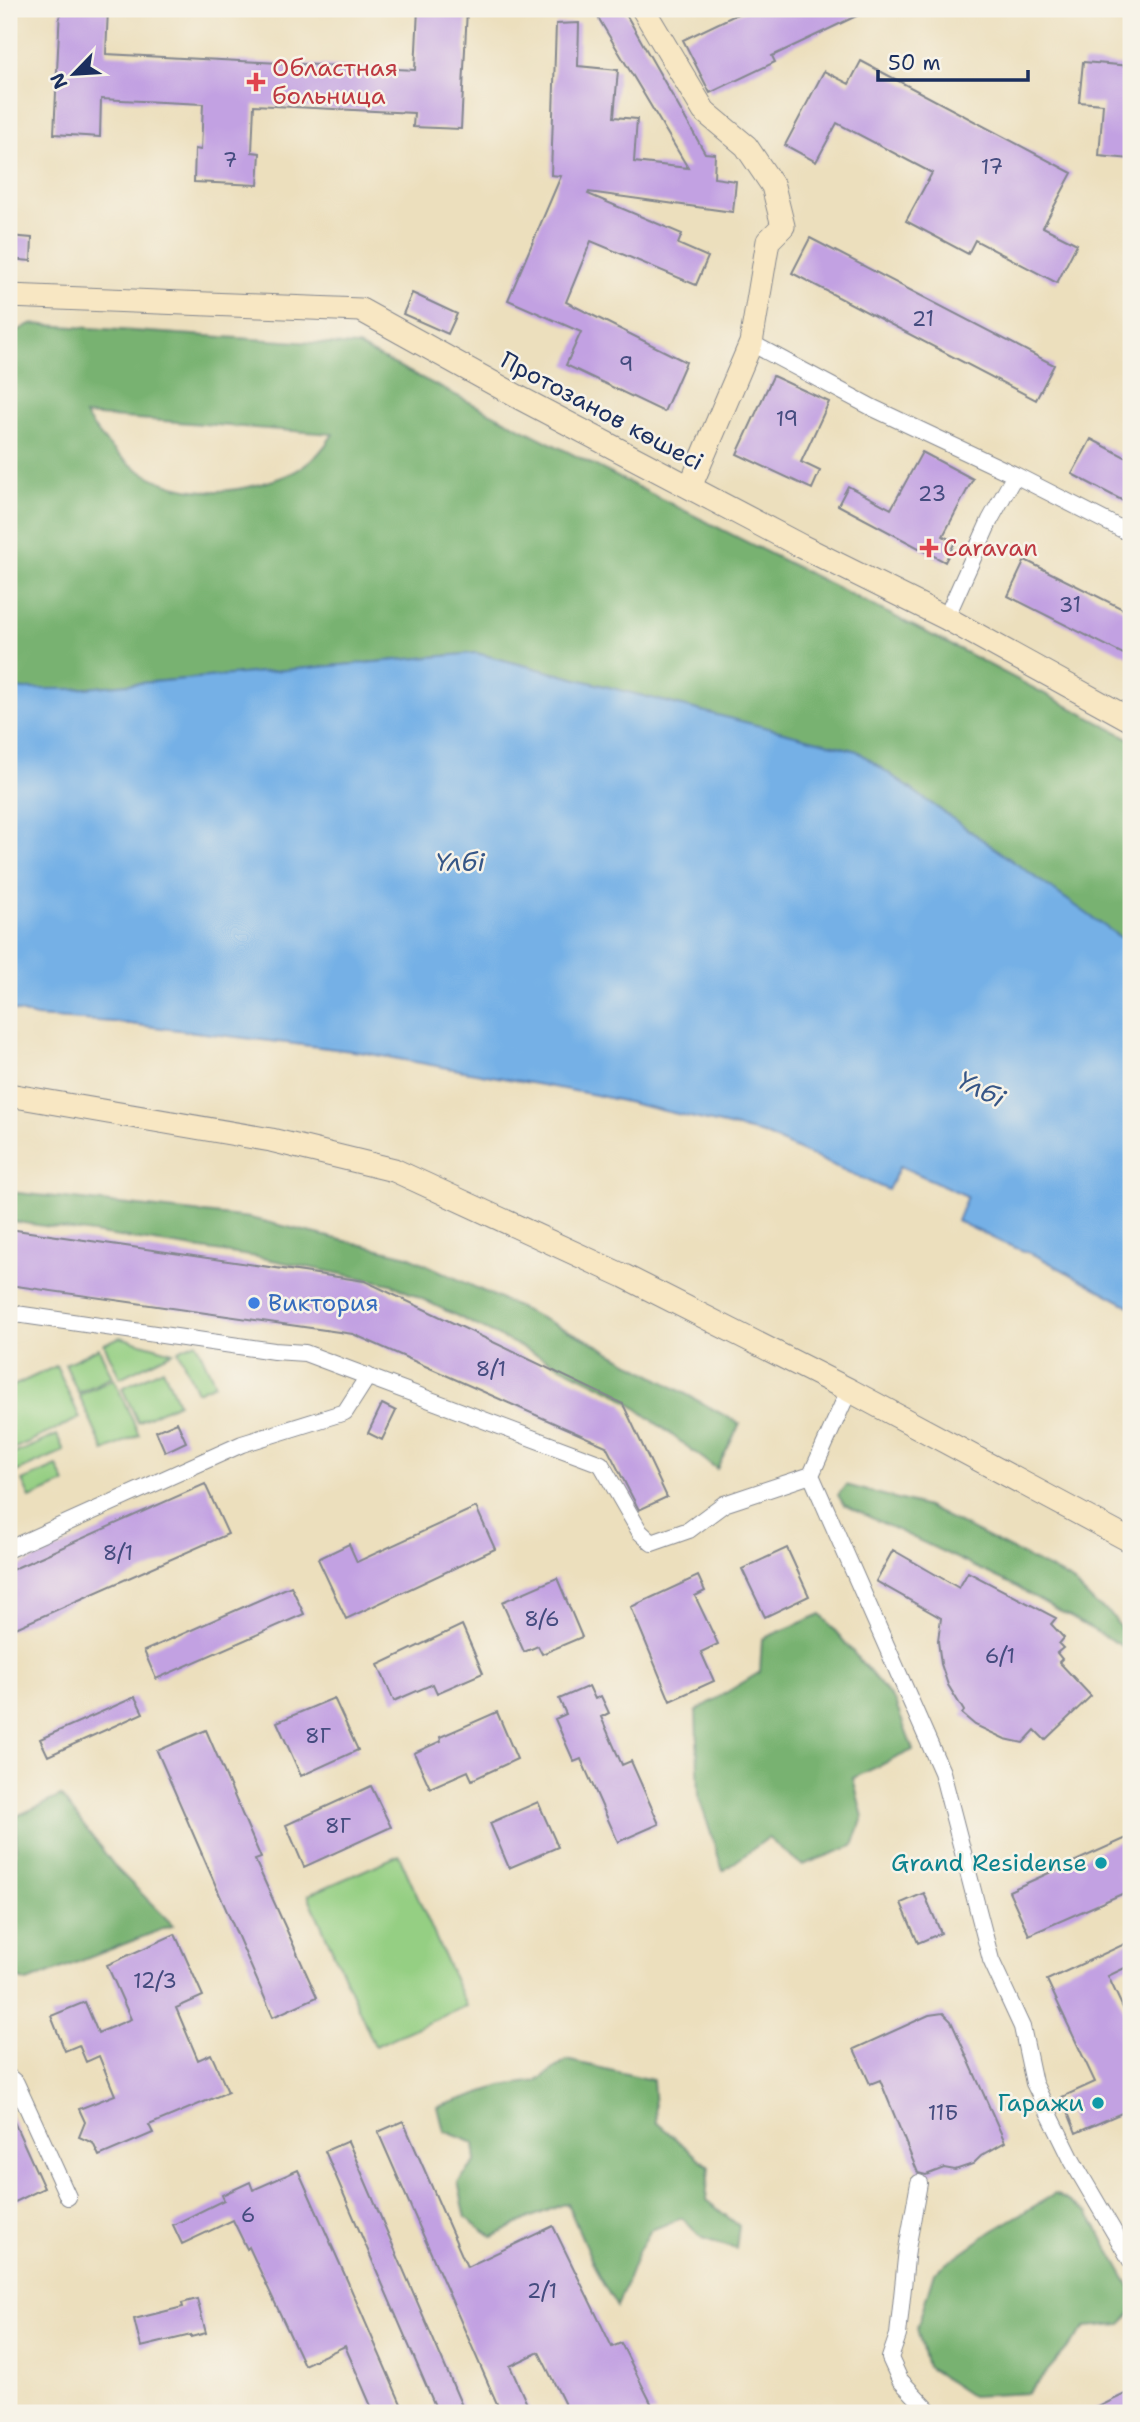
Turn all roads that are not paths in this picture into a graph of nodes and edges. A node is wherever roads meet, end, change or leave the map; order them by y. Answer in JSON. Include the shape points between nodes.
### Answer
{"nodes":[{"id":1,"x":643,"y":9,"type":"edge"},
{"id":2,"x":9,"y":296,"type":"edge"},
{"id":3,"x":751,"y":343,"type":"junction"},
{"id":4,"x":1015,"y":475,"type":"junction"},
{"id":5,"x":690,"y":487,"type":"junction"},
{"id":6,"x":1131,"y":534,"type":"edge"},
{"id":7,"x":946,"y":618,"type":"junction"},
{"id":8,"x":1131,"y":720,"type":"edge"},
{"id":9,"x":9,"y":1095,"type":"edge"},
{"id":10,"x":9,"y":1313,"type":"edge"},
{"id":11,"x":368,"y":1376,"type":"junction"},
{"id":12,"x":849,"y":1390,"type":"junction"},
{"id":13,"x":811,"y":1475,"type":"junction"},
{"id":14,"x":1131,"y":1541,"type":"edge"},
{"id":15,"x":9,"y":1549,"type":"edge"},
{"id":16,"x":9,"y":2077,"type":"edge"},
{"id":17,"x":919,"y":2183,"type":"dead end"},
{"id":18,"x":68,"y":2197,"type":"dead end"},
{"id":19,"x":1131,"y":2261,"type":"edge"},
{"id":20,"x":931,"y":2413,"type":"edge"}],
"edges":[{"from":1,"to":3,"type":"street","via":[[704,111],[746,146],[773,186],[783,226],[768,242]]},
{"from":2,"to":5,"type":"street","name":"Протозанов көшесі","via":[[361,310]]},
{"from":3,"to":4,"type":"street","via":[[873,408]]},
{"from":3,"to":5,"type":"street"},
{"from":4,"to":6,"type":"street"},
{"from":4,"to":7,"type":"street"},
{"from":5,"to":7,"type":"street","name":"Протозанов көшесі"},
{"from":7,"to":8,"type":"street","name":"Протозанов көшесі"},
{"from":9,"to":12,"type":"street","via":[[271,1140],[394,1170],[624,1276]]},
{"from":10,"to":11,"type":"street","via":[[304,1353]]},
{"from":11,"to":13,"type":"street","via":[[601,1464],[640,1532],[652,1543],[689,1530],[724,1504]]},
{"from":11,"to":15,"type":"street","via":[[345,1412],[242,1444]]},
{"from":12,"to":13,"type":"street"},
{"from":12,"to":14,"type":"street"},
{"from":13,"to":19,"type":"street","via":[[942,1772],[991,1960],[1022,2027],[1034,2083],[1073,2162]]},
{"from":16,"to":18,"type":"street","via":[[16,2083]]},
{"from":17,"to":20,"type":"street","via":[[898,2335],[890,2358],[900,2380]]}]}
